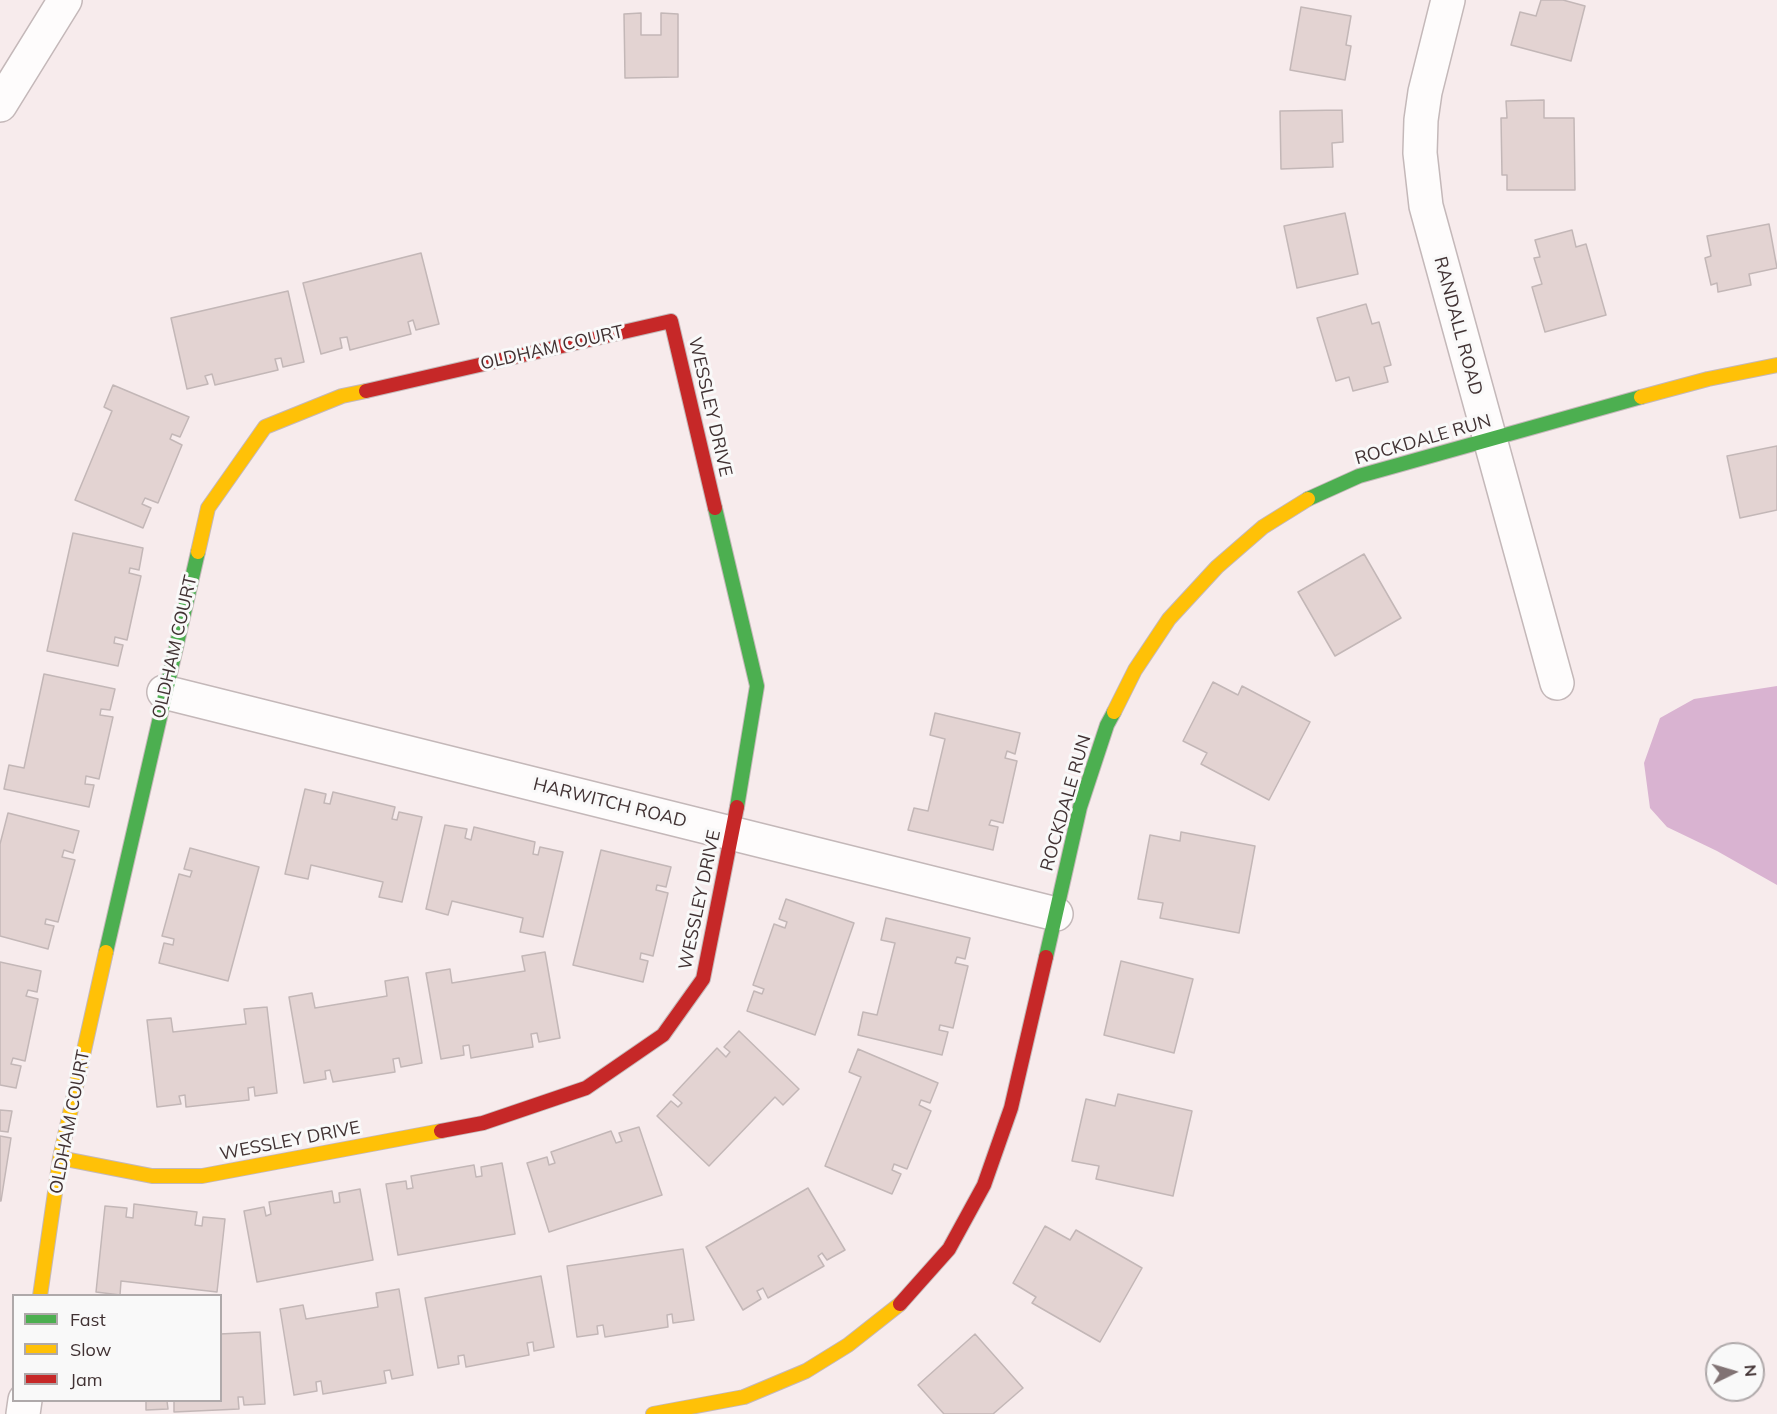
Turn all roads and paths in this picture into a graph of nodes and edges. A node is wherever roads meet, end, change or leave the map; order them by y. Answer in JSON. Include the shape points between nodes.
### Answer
{"nodes":[{"id":1,"x":65,"y":0,"type":"edge"},
{"id":2,"x":1448,"y":0,"type":"edge"},
{"id":3,"x":0,"y":105,"type":"edge"},
{"id":4,"x":671,"y":321,"type":"joint"},
{"id":5,"x":1777,"y":365,"type":"edge"},
{"id":6,"x":1489,"y":440,"type":"junction"},
{"id":7,"x":1557,"y":683,"type":"dead end"},
{"id":8,"x":164,"y":692,"type":"junction"},
{"id":9,"x":733,"y":834,"type":"junction"},
{"id":10,"x":1056,"y":914,"type":"junction"},
{"id":11,"x":60,"y":1158,"type":"junction"},
{"id":12,"x":40,"y":1294,"type":"edge"},
{"id":13,"x":652,"y":1414,"type":"edge"}],
"edges":[{"from":1,"to":3,"type":"street"},
{"from":2,"to":6,"type":"street","name":"RANDALL ROAD","via":[[1425,92],[1420,153],[1426,206]]},
{"from":4,"to":8,"type":"street","name":"OLDHAM COURT","via":[[342,396],[265,427],[208,508]]},
{"from":4,"to":9,"type":"street","name":"WESSLEY DRIVE","via":[[757,686]]},
{"from":5,"to":6,"type":"street","name":"ROCKDALE RUN","via":[[1708,379]]},
{"from":6,"to":7,"type":"street","name":"RANDALL ROAD"},
{"from":6,"to":10,"type":"street","name":"ROCKDALE RUN","via":[[1359,476],[1308,499],[1263,527],[1169,619],[1135,670],[1107,725],[1080,807]]},
{"from":8,"to":9,"type":"street","name":"HARWITCH ROAD"},
{"from":8,"to":11,"type":"street","name":"OLDHAM COURT"},
{"from":9,"to":10,"type":"street","name":"HARWITCH ROAD"},
{"from":9,"to":11,"type":"street","name":"WESSLEY DRIVE","via":[[703,979],[663,1035],[586,1088],[483,1123],[202,1176],[152,1176]]},
{"from":10,"to":13,"type":"street","name":"ROCKDALE RUN","via":[[1011,1108],[984,1185],[949,1249],[897,1307],[806,1371],[744,1397]]},
{"from":11,"to":12,"type":"street","name":"OLDHAM COURT"}]}
